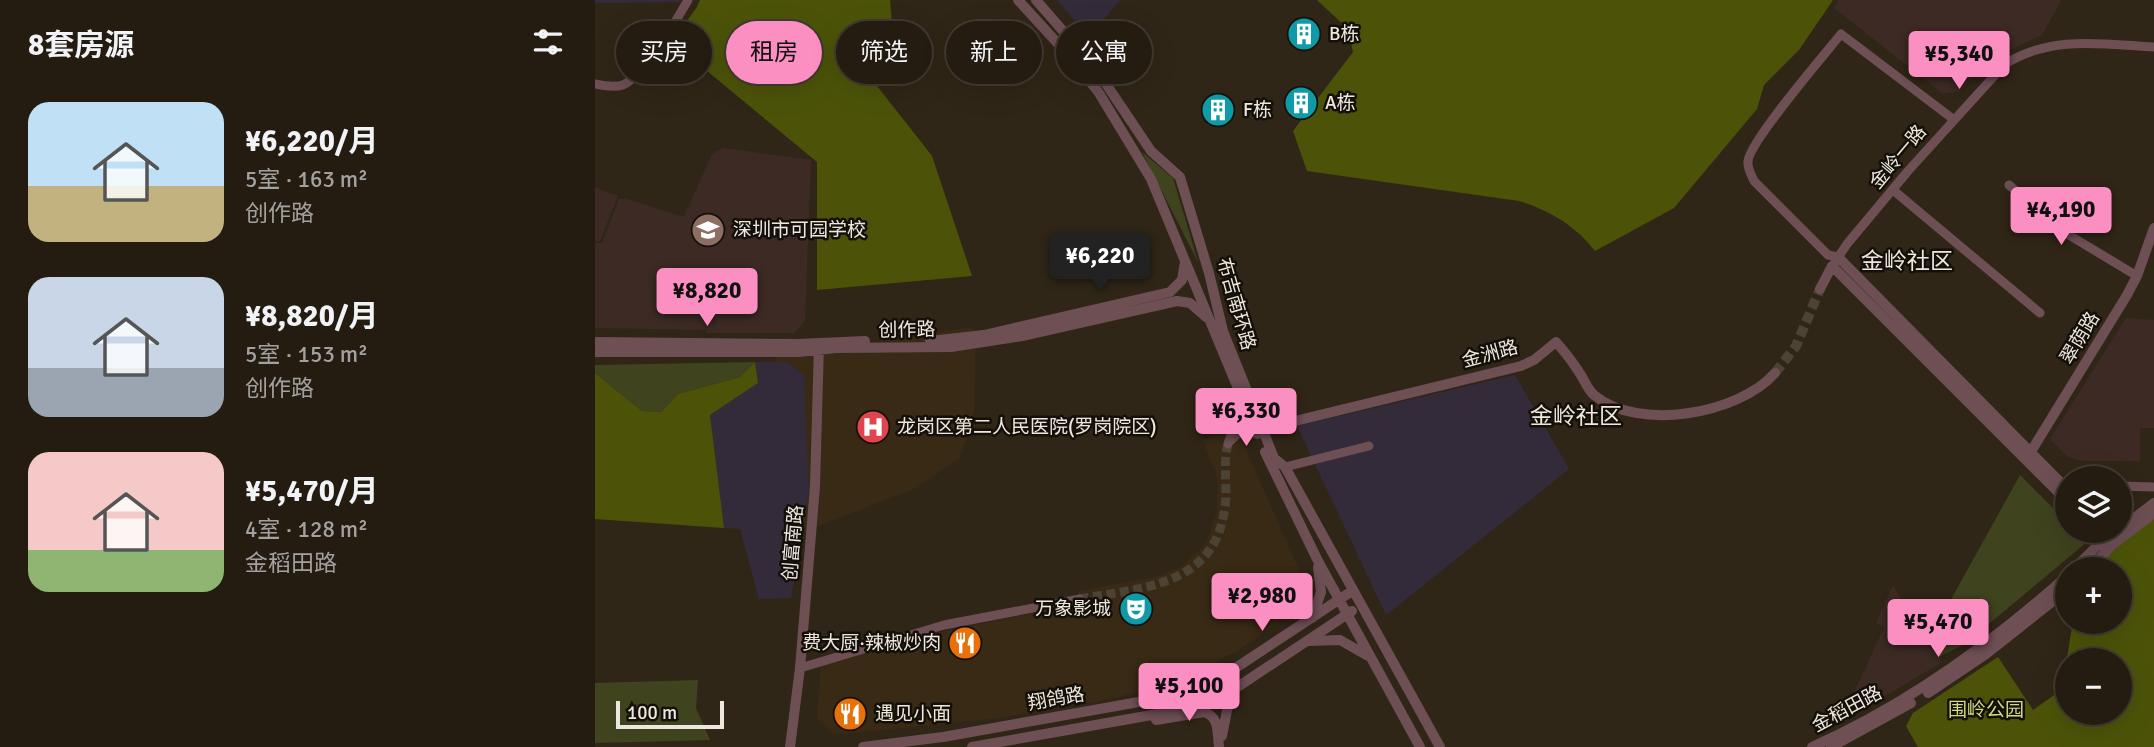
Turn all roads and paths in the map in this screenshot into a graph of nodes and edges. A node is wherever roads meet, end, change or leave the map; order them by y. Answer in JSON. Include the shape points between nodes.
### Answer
{"nodes":[{"id":1,"x":688,"y":0,"type":"edge"},
{"id":2,"x":1018,"y":0,"type":"edge"},
{"id":3,"x":1036,"y":0,"type":"edge"},
{"id":4,"x":2154,"y":47,"type":"edge"},
{"id":5,"x":595,"y":84,"type":"edge"},
{"id":6,"x":1953,"y":119,"type":"junction"},
{"id":7,"x":2009,"y":185,"type":"dead end"},
{"id":8,"x":1893,"y":190,"type":"junction"},
{"id":9,"x":2154,"y":228,"type":"edge"},
{"id":10,"x":1185,"y":259,"type":"junction"},
{"id":11,"x":1833,"y":259,"type":"junction"},
{"id":12,"x":2137,"y":276,"type":"junction"},
{"id":13,"x":1820,"y":289,"type":"tunnel mouth"},
{"id":14,"x":2040,"y":313,"type":"dead end"},
{"id":15,"x":1207,"y":319,"type":"junction"},
{"id":16,"x":1021,"y":332,"type":"junction"},
{"id":17,"x":595,"y":342,"type":"edge"},
{"id":18,"x":819,"y":347,"type":"junction"},
{"id":19,"x":595,"y":352,"type":"edge"},
{"id":20,"x":1775,"y":373,"type":"tunnel mouth"},
{"id":21,"x":1248,"y":415,"type":"junction"},
{"id":22,"x":1259,"y":430,"type":"junction"},
{"id":23,"x":1369,"y":446,"type":"dead end"},
{"id":24,"x":2028,"y":456,"type":"junction"},
{"id":25,"x":1285,"y":467,"type":"junction"},
{"id":26,"x":2055,"y":479,"type":"edge"},
{"id":27,"x":2055,"y":486,"type":"edge"},
{"id":28,"x":2132,"y":486,"type":"edge"},
{"id":29,"x":2154,"y":487,"type":"edge"},
{"id":30,"x":2154,"y":503,"type":"edge"},
{"id":31,"x":2154,"y":513,"type":"edge"},
{"id":32,"x":2132,"y":520,"type":"edge"},
{"id":33,"x":2132,"y":525,"type":"edge"},
{"id":34,"x":2102,"y":543,"type":"edge"},
{"id":35,"x":2086,"y":557,"type":"edge"},
{"id":36,"x":1318,"y":561,"type":"junction"},
{"id":37,"x":2055,"y":587,"type":"edge"},
{"id":38,"x":1352,"y":591,"type":"junction"},
{"id":39,"x":1080,"y":599,"type":"tunnel mouth"},
{"id":40,"x":2055,"y":600,"type":"edge"},
{"id":41,"x":1339,"y":601,"type":"junction"},
{"id":42,"x":1360,"y":605,"type":"junction"},
{"id":43,"x":1347,"y":614,"type":"junction"},
{"id":44,"x":1313,"y":618,"type":"junction"},
{"id":45,"x":1306,"y":641,"type":"junction"},
{"id":46,"x":1371,"y":659,"type":"junction"},
{"id":47,"x":800,"y":668,"type":"junction"},
{"id":48,"x":1230,"y":690,"type":"junction"},
{"id":49,"x":1136,"y":718,"type":"junction"},
{"id":50,"x":790,"y":747,"type":"edge"},
{"id":51,"x":863,"y":747,"type":"edge"},
{"id":52,"x":972,"y":747,"type":"edge"},
{"id":53,"x":1220,"y":747,"type":"edge"},
{"id":54,"x":1420,"y":747,"type":"edge"},
{"id":55,"x":1440,"y":747,"type":"edge"},
{"id":56,"x":1812,"y":747,"type":"edge"},
{"id":57,"x":1831,"y":747,"type":"edge"}],
"edges":[{"from":1,"to":5,"type":"street","via":[[659,48],[628,82],[614,87]]},
{"from":2,"to":10,"type":"street","name":"布吉南环路","via":[[1072,59],[1124,131],[1151,179]]},
{"from":3,"to":22,"type":"street","name":"布吉南环路","via":[[1096,69],[1151,151],[1180,177],[1223,331]]},
{"from":4,"to":6,"type":"street","name":"金岭一路","via":[[2084,43],[2038,47],[2005,64]]},
{"from":6,"to":8,"type":"street","name":"金岭一路"},
{"from":6,"to":11,"type":"street","via":[[1841,34],[1748,159],[1754,181]]},
{"from":7,"to":12,"type":"street","via":[[2059,229]]},
{"from":8,"to":11,"type":"street","name":"金岭一路"},
{"from":8,"to":14,"type":"street"},
{"from":9,"to":12,"type":"street","name":"翠荫路"},
{"from":10,"to":15,"type":"street","name":"布吉南环路"},
{"from":10,"to":16,"type":"street","name":"创作路","via":[[1182,280],[1170,292]]},
{"from":11,"to":13,"type":"street"},
{"from":11,"to":24,"type":"street"},
{"from":12,"to":24,"type":"street","name":"翠荫路"},
{"from":15,"to":16,"type":"street","name":"创作路","via":[[1190,303],[1177,301]]},
{"from":15,"to":21,"type":"street","name":"布吉南环路"},
{"from":16,"to":18,"type":"street","name":"创作路"},
{"from":17,"to":18,"type":"street","name":"创作路"},
{"from":18,"to":19,"type":"street","name":"创作路"},
{"from":18,"to":47,"type":"street","name":"创富南路","via":[[815,486]]},
{"from":20,"to":22,"type":"street","name":"金洲路","via":[[1765,385],[1741,398],[1686,415],[1651,415],[1614,406],[1591,394],[1556,342],[1521,366]]},
{"from":21,"to":22,"type":"street","name":"布吉南环路"},
{"from":21,"to":22,"type":"street","via":[[1234,426],[1228,444],[1239,433]]},
{"from":22,"to":25,"type":"street","name":"布吉南环路","via":[[1274,458]]},
{"from":22,"to":36,"type":"street","name":"布吉南环路","via":[[1274,474]]},
{"from":23,"to":25,"type":"street"},
{"from":24,"to":26,"type":"street"},
{"from":24,"to":27,"type":"street"},
{"from":25,"to":38,"type":"street","name":"布吉南环路"},
{"from":28,"to":29,"type":"street"},
{"from":30,"to":32,"type":"street"},
{"from":31,"to":33,"type":"street"},
{"from":34,"to":35,"type":"street"},
{"from":36,"to":41,"type":"street","name":"布吉南环路"},
{"from":36,"to":44,"type":"street","via":[[1321,592]]},
{"from":37,"to":56,"type":"street","name":"金稻田路","via":[[2014,623],[1935,680]]},
{"from":38,"to":41,"type":"street","name":"翔鸽路"},
{"from":38,"to":42,"type":"street","name":"布吉南环路"},
{"from":39,"to":47,"type":"street","via":[[944,625]]},
{"from":40,"to":57,"type":"street","name":"金稻田路","via":[[1959,673]]},
{"from":41,"to":43,"type":"street","name":"布吉南环路"},
{"from":41,"to":44,"type":"street","name":"翔鸽路"},
{"from":42,"to":43,"type":"street","name":"翔鸽路"},
{"from":42,"to":55,"type":"street","name":"布吉南环路"},
{"from":43,"to":45,"type":"street","name":"翔鸽路"},
{"from":43,"to":46,"type":"street","name":"布吉南环路"},
{"from":44,"to":51,"type":"street","name":"翔鸽路","via":[[1228,673],[1192,690],[943,737]]},
{"from":45,"to":46,"type":"street","via":[[1340,640]]},
{"from":45,"to":48,"type":"street","name":"翔鸽路"},
{"from":46,"to":54,"type":"street","name":"布吉南环路"},
{"from":47,"to":50,"type":"street","name":"创富南路"},
{"from":48,"to":49,"type":"street","name":"翔鸽路"},
{"from":48,"to":53,"type":"street"},
{"from":49,"to":52,"type":"street","name":"翔鸽路"},
{"from":49,"to":53,"type":"street","via":[[1209,713],[1217,723]]}]}
